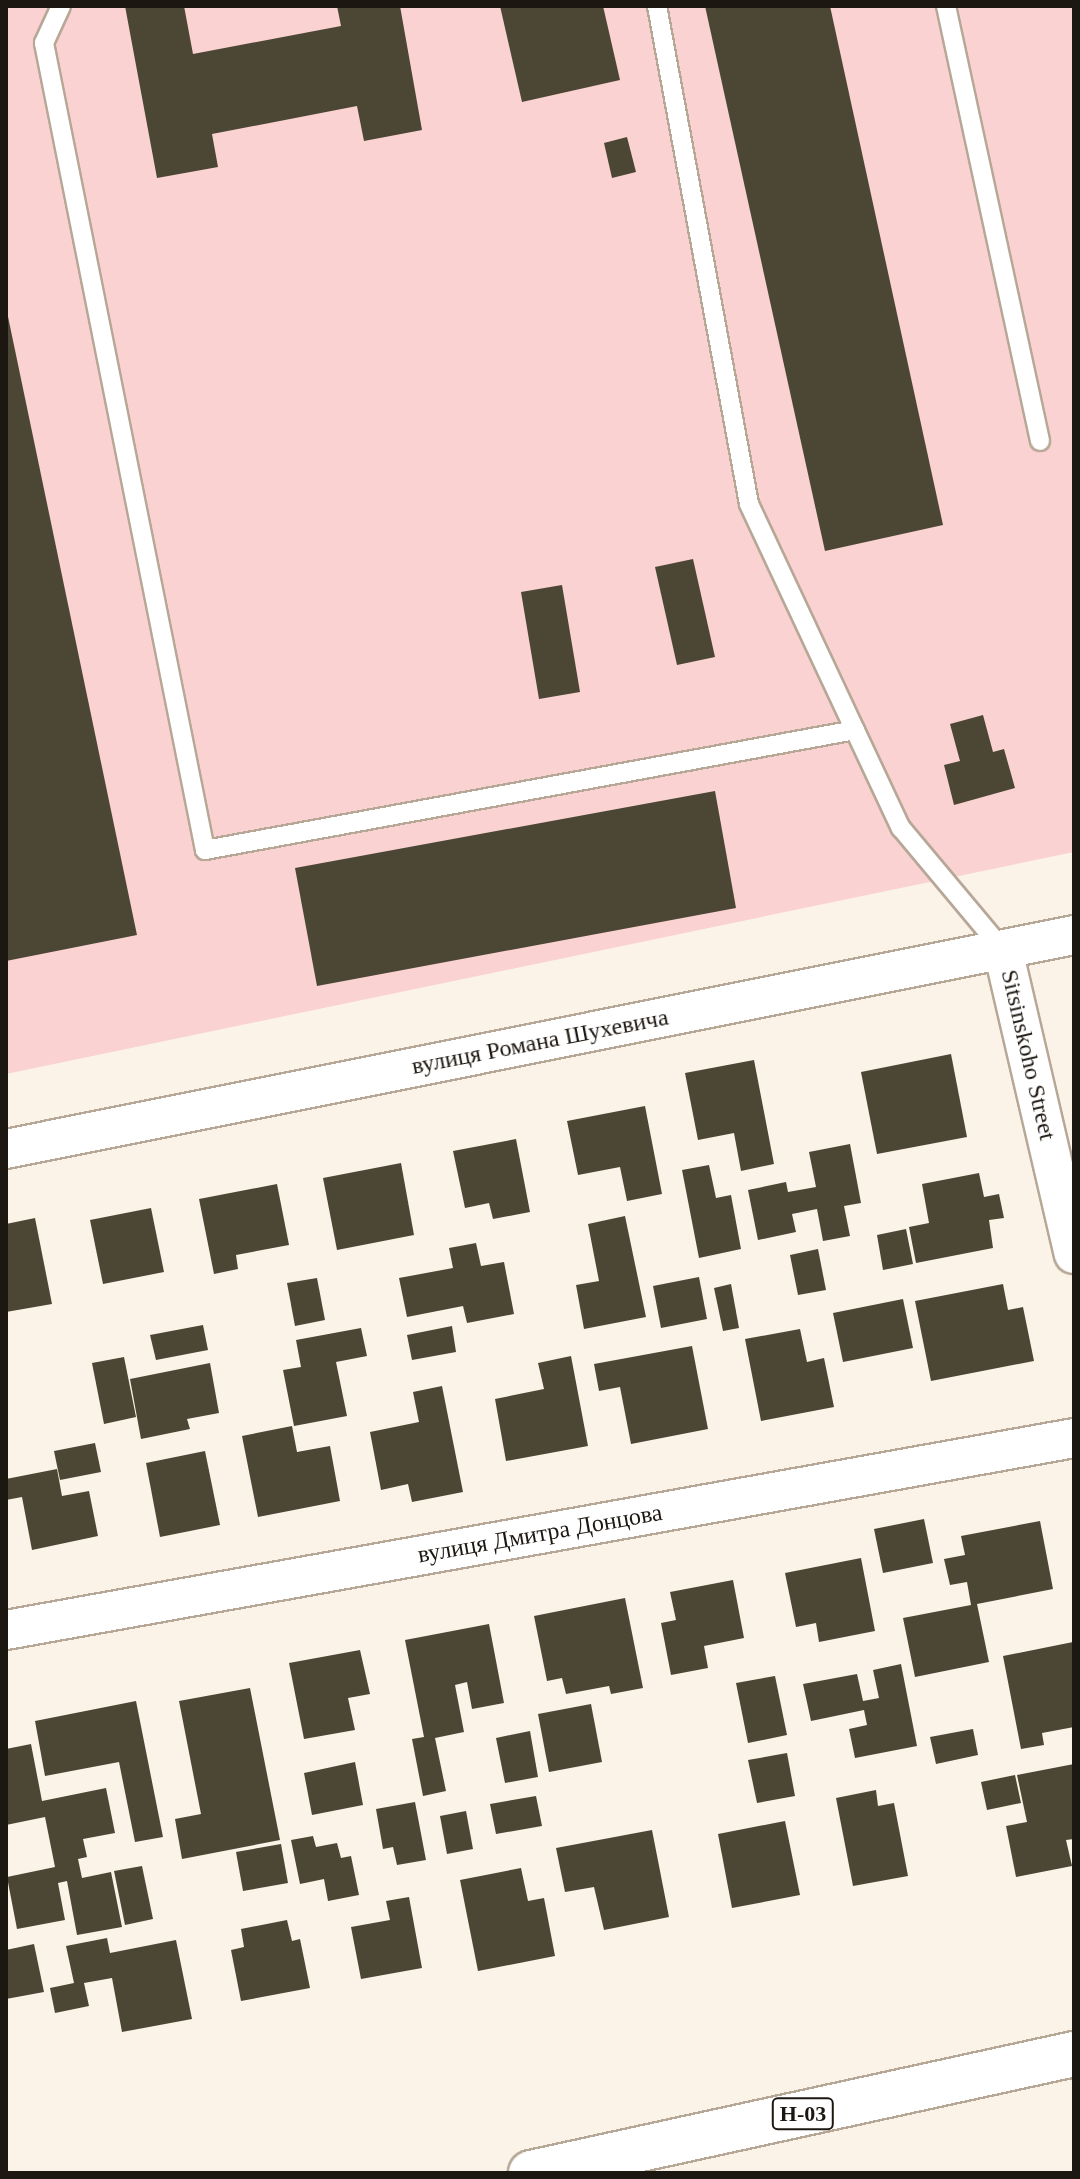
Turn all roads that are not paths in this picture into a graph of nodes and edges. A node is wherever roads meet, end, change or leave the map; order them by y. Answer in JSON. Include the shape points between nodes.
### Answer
{"nodes":[{"id":1,"x":61,"y":6,"type":"edge"},
{"id":2,"x":657,"y":6,"type":"edge"},
{"id":3,"x":946,"y":6,"type":"edge"},
{"id":4,"x":1040,"y":441,"type":"dead end"},
{"id":5,"x":855,"y":730,"type":"junction"},
{"id":6,"x":1074,"y":935,"type":"edge"},
{"id":7,"x":1003,"y":950,"type":"junction"},
{"id":8,"x":6,"y":1149,"type":"edge"},
{"id":9,"x":1074,"y":1254,"type":"edge"},
{"id":10,"x":1074,"y":1438,"type":"edge"},
{"id":11,"x":6,"y":1630,"type":"edge"},
{"id":12,"x":1074,"y":2054,"type":"edge"},
{"id":13,"x":531,"y":2173,"type":"edge"}],
"edges":[{"from":1,"to":5,"type":"lane","via":[[44,43],[205,850]]},
{"from":2,"to":5,"type":"lane","via":[[749,504]]},
{"from":3,"to":4,"type":"lane"},
{"from":5,"to":7,"type":"lane","via":[[901,828]]},
{"from":6,"to":7,"type":"street","name":"вулиця Романа Шухевича"},
{"from":7,"to":8,"type":"street","name":"вулиця Романа Шухевича"},
{"from":7,"to":9,"type":"street","name":"Sitsinskoho Street"},
{"from":10,"to":11,"type":"street","name":"вулиця Дмитра Донцова"},
{"from":12,"to":13,"type":"main road","number":"Н-03"}]}
